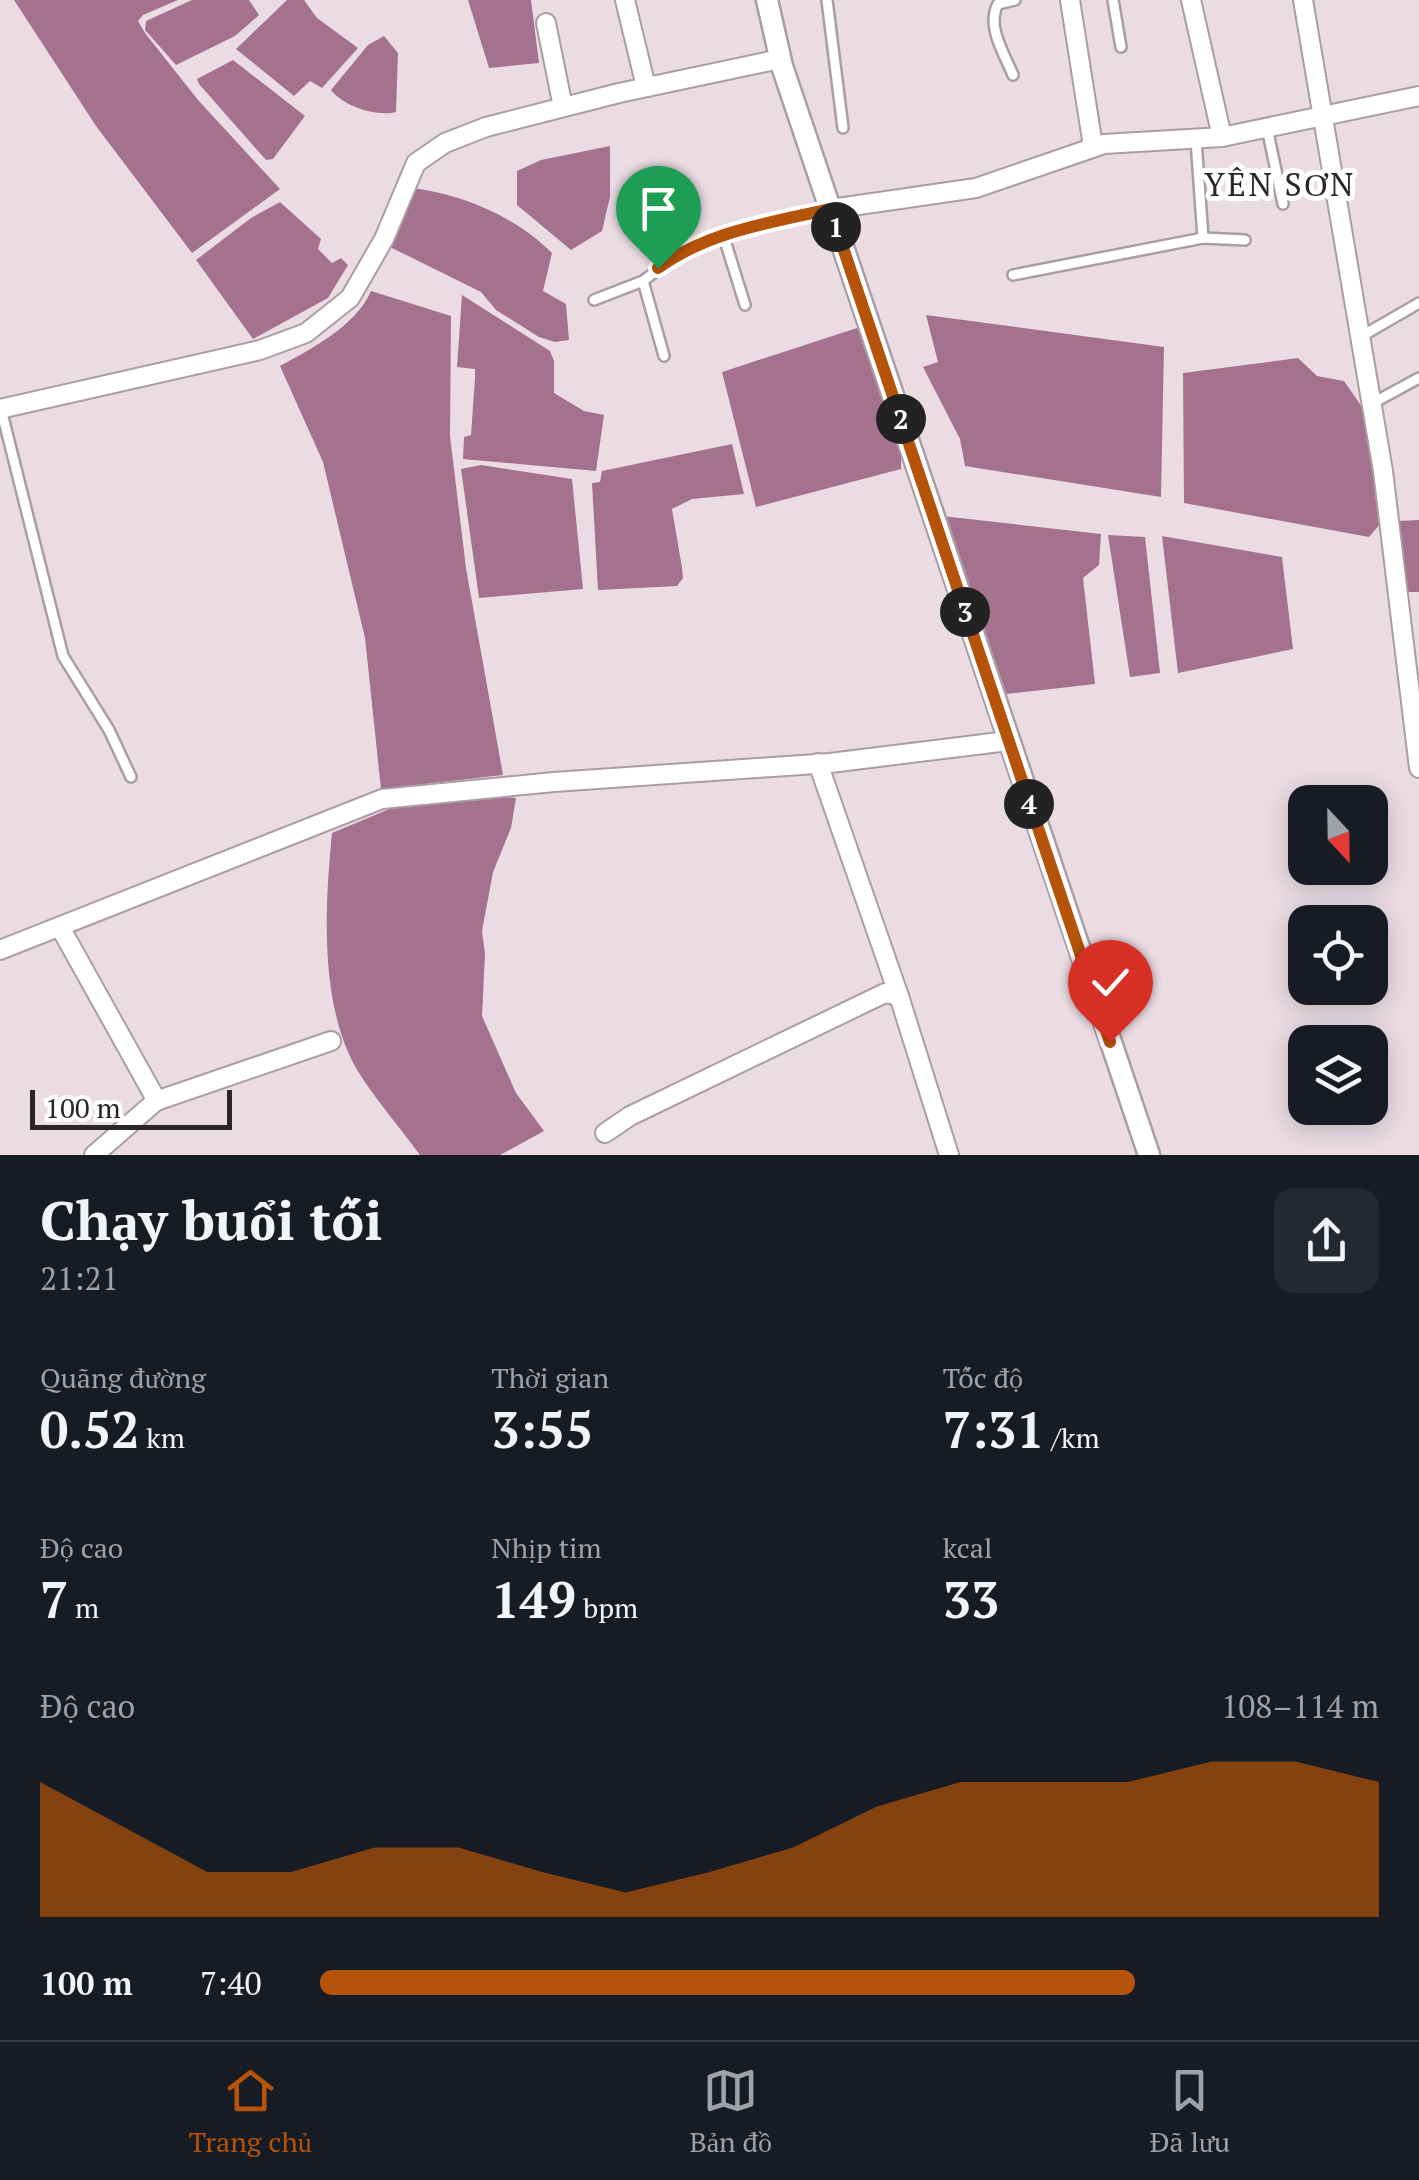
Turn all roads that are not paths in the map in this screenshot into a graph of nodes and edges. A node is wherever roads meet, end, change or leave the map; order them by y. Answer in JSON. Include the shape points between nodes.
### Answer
{"nodes":[{"id":1,"x":626,"y":0,"type":"edge"},
{"id":2,"x":767,"y":0,"type":"edge"},
{"id":3,"x":826,"y":0,"type":"edge"},
{"id":4,"x":1015,"y":0,"type":"edge"},
{"id":5,"x":1070,"y":0,"type":"edge"},
{"id":6,"x":1113,"y":0,"type":"edge"},
{"id":7,"x":1191,"y":0,"type":"edge"},
{"id":8,"x":1302,"y":0,"type":"edge"},
{"id":9,"x":546,"y":23,"type":"dead end"},
{"id":10,"x":1121,"y":47,"type":"dead end"},
{"id":11,"x":780,"y":60,"type":"junction"},
{"id":12,"x":1013,"y":74,"type":"dead end"},
{"id":13,"x":646,"y":87,"type":"junction"},
{"id":14,"x":1419,"y":96,"type":"edge"},
{"id":15,"x":563,"y":107,"type":"junction"},
{"id":16,"x":1321,"y":115,"type":"junction"},
{"id":17,"x":842,"y":128,"type":"dead end"},
{"id":18,"x":1267,"y":128,"type":"junction"},
{"id":19,"x":1222,"y":136,"type":"junction"},
{"id":20,"x":1196,"y":140,"type":"junction"},
{"id":21,"x":1093,"y":146,"type":"junction"},
{"id":22,"x":1284,"y":204,"type":"dead end"},
{"id":23,"x":830,"y":209,"type":"junction"},
{"id":24,"x":723,"y":234,"type":"junction"},
{"id":25,"x":1203,"y":238,"type":"junction"},
{"id":26,"x":1245,"y":240,"type":"dead end"},
{"id":27,"x":1013,"y":275,"type":"dead end"},
{"id":28,"x":643,"y":281,"type":"junction"},
{"id":29,"x":594,"y":300,"type":"dead end"},
{"id":30,"x":1419,"y":303,"type":"edge"},
{"id":31,"x":745,"y":305,"type":"dead end"},
{"id":32,"x":1362,"y":336,"type":"junction"},
{"id":33,"x":664,"y":356,"type":"dead end"},
{"id":34,"x":1419,"y":378,"type":"edge"},
{"id":35,"x":1373,"y":403,"type":"junction"},
{"id":36,"x":0,"y":409,"type":"edge"},
{"id":37,"x":1008,"y":741,"type":"junction"},
{"id":38,"x":818,"y":764,"type":"junction"},
{"id":39,"x":1419,"y":768,"type":"edge"},
{"id":40,"x":132,"y":777,"type":"dead end"},
{"id":41,"x":60,"y":926,"type":"junction"},
{"id":42,"x":0,"y":950,"type":"edge"},
{"id":43,"x":899,"y":996,"type":"junction"},
{"id":44,"x":332,"y":1042,"type":"dead end"},
{"id":45,"x":157,"y":1101,"type":"junction"},
{"id":46,"x":605,"y":1133,"type":"dead end"},
{"id":47,"x":94,"y":1155,"type":"edge"},
{"id":48,"x":949,"y":1155,"type":"edge"},
{"id":49,"x":1148,"y":1155,"type":"edge"}],
"edges":[{"from":1,"to":13,"type":"street"},
{"from":2,"to":11,"type":"street"},
{"from":3,"to":17,"type":"lane"},
{"from":4,"to":12,"type":"lane","via":[[998,4],[993,14]]},
{"from":5,"to":21,"type":"street"},
{"from":6,"to":10,"type":"lane"},
{"from":7,"to":19,"type":"street"},
{"from":8,"to":16,"type":"street"},
{"from":9,"to":15,"type":"street"},
{"from":11,"to":13,"type":"street"},
{"from":11,"to":23,"type":"street"},
{"from":13,"to":15,"type":"street"},
{"from":14,"to":16,"type":"street"},
{"from":15,"to":36,"type":"street","via":[[486,127],[421,156],[350,298],[306,333],[260,350]]},
{"from":16,"to":18,"type":"street"},
{"from":16,"to":32,"type":"street"},
{"from":18,"to":19,"type":"street"},
{"from":18,"to":22,"type":"lane"},
{"from":19,"to":20,"type":"street"},
{"from":20,"to":21,"type":"street"},
{"from":20,"to":25,"type":"lane"},
{"from":21,"to":23,"type":"street","via":[[976,188]]},
{"from":23,"to":24,"type":"lane"},
{"from":23,"to":37,"type":"street"},
{"from":24,"to":28,"type":"lane","via":[[686,248]]},
{"from":24,"to":31,"type":"lane"},
{"from":25,"to":26,"type":"lane"},
{"from":25,"to":27,"type":"lane"},
{"from":28,"to":29,"type":"lane"},
{"from":28,"to":33,"type":"lane"},
{"from":30,"to":32,"type":"lane"},
{"from":32,"to":35,"type":"street"},
{"from":34,"to":35,"type":"lane"},
{"from":35,"to":39,"type":"street"},
{"from":36,"to":40,"type":"lane","via":[[63,656]]},
{"from":37,"to":38,"type":"street"},
{"from":37,"to":49,"type":"street"},
{"from":38,"to":41,"type":"street","via":[[382,799]]},
{"from":38,"to":43,"type":"street"},
{"from":41,"to":42,"type":"street"},
{"from":41,"to":45,"type":"street"},
{"from":43,"to":46,"type":"street","via":[[885,993]]},
{"from":43,"to":48,"type":"street"},
{"from":44,"to":45,"type":"street"},
{"from":45,"to":47,"type":"street"}]}
